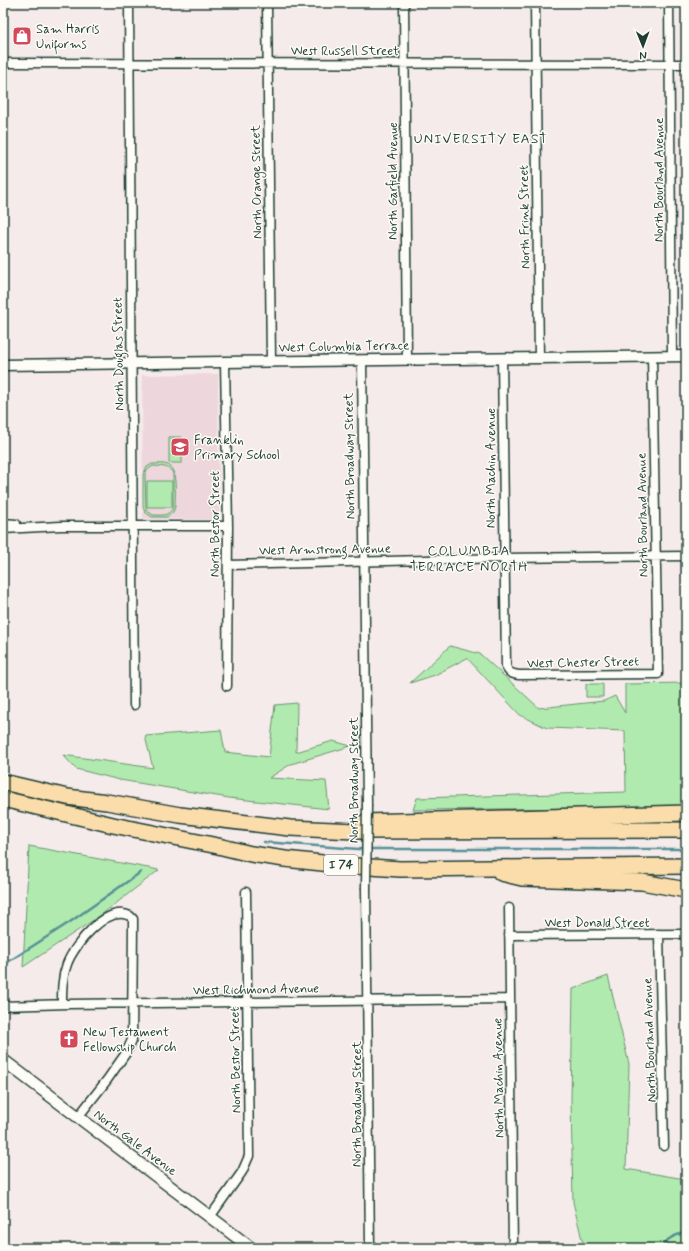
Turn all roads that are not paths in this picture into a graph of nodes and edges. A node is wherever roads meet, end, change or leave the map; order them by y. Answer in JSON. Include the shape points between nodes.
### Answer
{"nodes":[{"id":1,"x":129,"y":3,"type":"edge"},
{"id":2,"x":267,"y":3,"type":"edge"},
{"id":3,"x":404,"y":3,"type":"edge"},
{"id":4,"x":535,"y":3,"type":"edge"},
{"id":5,"x":669,"y":3,"type":"edge"},
{"id":6,"x":3,"y":63,"type":"edge"},
{"id":7,"x":129,"y":63,"type":"junction"},
{"id":8,"x":267,"y":63,"type":"junction"},
{"id":9,"x":404,"y":63,"type":"junction"},
{"id":10,"x":535,"y":63,"type":"junction"},
{"id":11,"x":670,"y":64,"type":"junction"},
{"id":12,"x":686,"y":64,"type":"edge"},
{"id":13,"x":652,"y":356,"type":"junction"},
{"id":14,"x":672,"y":356,"type":"junction"},
{"id":15,"x":686,"y":356,"type":"edge"},
{"id":16,"x":502,"y":358,"type":"junction"},
{"id":17,"x":539,"y":358,"type":"junction"},
{"id":18,"x":362,"y":360,"type":"junction"},
{"id":19,"x":406,"y":360,"type":"junction"},
{"id":20,"x":271,"y":361,"type":"junction"},
{"id":21,"x":225,"y":362,"type":"junction"},
{"id":22,"x":132,"y":363,"type":"junction"},
{"id":23,"x":3,"y":365,"type":"edge"},
{"id":24,"x":3,"y":522,"type":"edge"},
{"id":25,"x":61,"y":526,"type":"junction"},
{"id":26,"x":133,"y":526,"type":"junction"},
{"id":27,"x":228,"y":526,"type":"junction"},
{"id":28,"x":3,"y":529,"type":"edge"},
{"id":29,"x":686,"y":556,"type":"edge"},
{"id":30,"x":656,"y":557,"type":"junction"},
{"id":31,"x":504,"y":558,"type":"junction"},
{"id":32,"x":364,"y":561,"type":"junction"},
{"id":33,"x":228,"y":564,"type":"junction"},
{"id":34,"x":509,"y":672,"type":"joint"},
{"id":35,"x":658,"y":674,"type":"joint"},
{"id":36,"x":227,"y":686,"type":"dead end"},
{"id":37,"x":134,"y":705,"type":"dead end"},
{"id":38,"x":3,"y":782,"type":"edge"},
{"id":39,"x":3,"y":799,"type":"edge"},
{"id":40,"x":686,"y":813,"type":"edge"},
{"id":41,"x":290,"y":828,"type":"junction"},
{"id":42,"x":684,"y":830,"type":"edge"},
{"id":43,"x":686,"y":866,"type":"edge"},
{"id":44,"x":481,"y":869,"type":"junction"},
{"id":45,"x":686,"y":890,"type":"edge"},
{"id":46,"x":246,"y":892,"type":"dead end"},
{"id":47,"x":509,"y":908,"type":"dead end"},
{"id":48,"x":659,"y":934,"type":"junction"},
{"id":49,"x":686,"y":934,"type":"edge"},
{"id":50,"x":509,"y":935,"type":"junction"},
{"id":51,"x":510,"y":999,"type":"junction"},
{"id":52,"x":368,"y":1000,"type":"junction"},
{"id":53,"x":247,"y":1002,"type":"junction"},
{"id":54,"x":134,"y":1003,"type":"junction"},
{"id":55,"x":62,"y":1004,"type":"junction"},
{"id":56,"x":3,"y":1006,"type":"edge"},
{"id":57,"x":3,"y":1060,"type":"edge"},
{"id":58,"x":78,"y":1117,"type":"junction"},
{"id":59,"x":664,"y":1146,"type":"dead end"},
{"id":60,"x":210,"y":1217,"type":"junction"},
{"id":61,"x":251,"y":1248,"type":"edge"},
{"id":62,"x":370,"y":1248,"type":"edge"},
{"id":63,"x":513,"y":1248,"type":"edge"}],
"edges":[{"from":1,"to":7,"type":"street","name":"North Douglas Street"},
{"from":2,"to":8,"type":"street","name":"North Orange Street"},
{"from":3,"to":9,"type":"street","name":"North Garfield Avenue"},
{"from":4,"to":10,"type":"street","name":"North Frink Street"},
{"from":5,"to":11,"type":"street","name":"North Bourland Avenue"},
{"from":6,"to":7,"type":"street","name":"West Russell Street"},
{"from":7,"to":8,"type":"street","name":"West Russell Street"},
{"from":7,"to":22,"type":"street","name":"North Douglas Street"},
{"from":8,"to":9,"type":"street","name":"West Russell Street"},
{"from":8,"to":20,"type":"street","name":"North Orange Street"},
{"from":9,"to":10,"type":"street","name":"West Russell Street"},
{"from":9,"to":19,"type":"street","name":"North Garfield Avenue"},
{"from":10,"to":11,"type":"street","name":"West Russell Street"},
{"from":10,"to":17,"type":"street","name":"North Frink Street"},
{"from":11,"to":12,"type":"street","name":"West Russell Street"},
{"from":11,"to":14,"type":"street","name":"North Bourland Avenue"},
{"from":13,"to":14,"type":"street","name":"West Columbia Terrace"},
{"from":13,"to":17,"type":"street","name":"West Columbia Terrace"},
{"from":13,"to":30,"type":"street","name":"North Bourland Avenue"},
{"from":14,"to":15,"type":"street","name":"West Columbia Terrace"},
{"from":16,"to":17,"type":"street","name":"West Columbia Terrace"},
{"from":16,"to":19,"type":"street","name":"West Columbia Terrace"},
{"from":16,"to":31,"type":"street","name":"North Machin Avenue"},
{"from":18,"to":19,"type":"street","name":"West Columbia Terrace"},
{"from":18,"to":20,"type":"street","name":"West Columbia Terrace"},
{"from":18,"to":32,"type":"street","name":"North Broadway Street"},
{"from":20,"to":21,"type":"street","name":"West Columbia Terrace"},
{"from":21,"to":22,"type":"street","name":"West Columbia Terrace"},
{"from":21,"to":27,"type":"street","name":"North Bestor Street"},
{"from":22,"to":23,"type":"street","name":"West Columbia Terrace"},
{"from":22,"to":26,"type":"street","name":"North Douglas Street"},
{"from":24,"to":25,"type":"street"},
{"from":25,"to":26,"type":"street"},
{"from":25,"to":28,"type":"street"},
{"from":26,"to":27,"type":"street"},
{"from":26,"to":37,"type":"street","name":"North Douglas Street"},
{"from":27,"to":33,"type":"street","name":"North Bestor Street"},
{"from":29,"to":30,"type":"street","name":"West Armstrong Avenue"},
{"from":30,"to":31,"type":"street","name":"West Armstrong Avenue"},
{"from":30,"to":35,"type":"street","name":"North Bourland Avenue"},
{"from":31,"to":32,"type":"street","name":"West Armstrong Avenue"},
{"from":31,"to":34,"type":"street","name":"North Machin Avenue","via":[[506,666]]},
{"from":32,"to":33,"type":"street","name":"West Armstrong Avenue"},
{"from":32,"to":52,"type":"street","name":"North Broadway Street","bridge":true},
{"from":33,"to":36,"type":"street","name":"North Bestor Street"},
{"from":34,"to":35,"type":"street","name":"West Chester Street","via":[[519,675]]},
{"from":38,"to":41,"type":"highway","via":[[67,797],[180,815]]},
{"from":39,"to":44,"type":"highway","number":"I 74","via":[[120,827],[285,860],[400,869]]},
{"from":40,"to":41,"type":"highway","via":[[375,821]]},
{"from":41,"to":42,"type":"highway","via":[[354,831]]},
{"from":43,"to":44,"type":"highway","number":"I 74"},
{"from":44,"to":45,"type":"highway","via":[[522,878],[634,882]]},
{"from":46,"to":53,"type":"street","name":"North Bestor Street"},
{"from":47,"to":50,"type":"street","name":"North Machin Avenue"},
{"from":48,"to":49,"type":"street","name":"West Donald Street"},
{"from":48,"to":50,"type":"street","name":"West Donald Street"},
{"from":48,"to":59,"type":"street","name":"North Bourland Avenue"},
{"from":50,"to":51,"type":"street","name":"North Machin Avenue"},
{"from":51,"to":52,"type":"street","name":"West Richmond Avenue"},
{"from":51,"to":63,"type":"street","name":"North Machin Avenue"},
{"from":52,"to":53,"type":"street","name":"West Richmond Avenue"},
{"from":52,"to":62,"type":"street","name":"North Broadway Street"},
{"from":53,"to":54,"type":"street","name":"West Richmond Avenue"},
{"from":53,"to":60,"type":"street","name":"North Bestor Street","via":[[249,1156],[242,1172]]},
{"from":54,"to":55,"type":"street","name":"West Richmond Avenue"},
{"from":54,"to":55,"type":"street","via":[[133,922],[128,914],[117,914],[109,916],[74,948],[63,977]]},
{"from":54,"to":58,"type":"street","via":[[131,1044]]},
{"from":55,"to":56,"type":"street","name":"West Richmond Avenue"},
{"from":57,"to":58,"type":"main road","name":"North Gale Avenue"},
{"from":58,"to":60,"type":"main road","name":"North Gale Avenue"},
{"from":60,"to":61,"type":"main road","name":"North Gale Avenue"}]}
